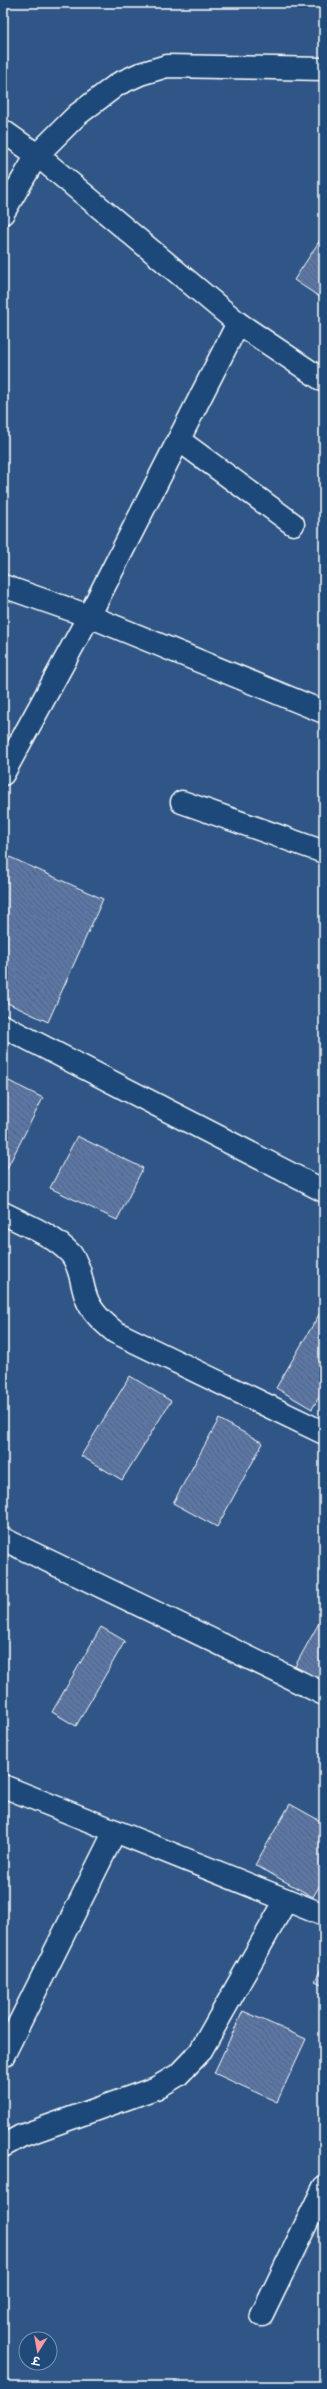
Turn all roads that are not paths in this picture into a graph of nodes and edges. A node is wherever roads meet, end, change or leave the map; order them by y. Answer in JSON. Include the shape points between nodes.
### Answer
{"nodes":[{"id":1,"x":324,"y":69,"type":"edge"},
{"id":2,"x":3,"y":131,"type":"edge"},
{"id":3,"x":37,"y":155,"type":"junction"},
{"id":4,"x":3,"y":213,"type":"edge"},
{"id":5,"x":238,"y":323,"type":"junction"},
{"id":6,"x":324,"y":381,"type":"edge"},
{"id":7,"x":179,"y":440,"type":"junction"},
{"id":8,"x":293,"y":524,"type":"dead end"},
{"id":9,"x":3,"y":586,"type":"edge"},
{"id":10,"x":89,"y":616,"type":"junction"},
{"id":11,"x":324,"y":712,"type":"edge"},
{"id":12,"x":3,"y":774,"type":"edge"},
{"id":13,"x":182,"y":802,"type":"dead end"},
{"id":14,"x":324,"y":852,"type":"edge"},
{"id":15,"x":3,"y":1026,"type":"edge"},
{"id":16,"x":324,"y":1191,"type":"edge"},
{"id":17,"x":3,"y":1213,"type":"edge"},
{"id":18,"x":324,"y":1433,"type":"edge"},
{"id":19,"x":3,"y":1539,"type":"edge"},
{"id":20,"x":324,"y":1694,"type":"edge"},
{"id":21,"x":3,"y":1786,"type":"edge"},
{"id":22,"x":115,"y":1831,"type":"junction"},
{"id":23,"x":286,"y":1900,"type":"junction"},
{"id":24,"x":324,"y":1915,"type":"edge"},
{"id":25,"x":3,"y":2056,"type":"edge"},
{"id":26,"x":3,"y":2146,"type":"edge"},
{"id":27,"x":324,"y":2187,"type":"edge"},
{"id":28,"x":262,"y":2315,"type":"dead end"}],
"edges":[{"from":1,"to":3,"type":"street","via":[[167,66],[140,74],[118,84],[77,115]]},
{"from":2,"to":3,"type":"street"},
{"from":3,"to":4,"type":"street"},
{"from":3,"to":5,"type":"street"},
{"from":5,"to":6,"type":"street"},
{"from":5,"to":7,"type":"street"},
{"from":7,"to":8,"type":"street"},
{"from":7,"to":10,"type":"street"},
{"from":9,"to":10,"type":"street"},
{"from":10,"to":11,"type":"street"},
{"from":10,"to":12,"type":"street"},
{"from":13,"to":14,"type":"street"},
{"from":15,"to":16,"type":"street"},
{"from":17,"to":18,"type":"street","via":[[53,1239],[71,1255],[83,1279],[86,1297],[94,1313],[115,1332]]},
{"from":19,"to":20,"type":"street"},
{"from":21,"to":22,"type":"street"},
{"from":22,"to":23,"type":"street"},
{"from":22,"to":25,"type":"street"},
{"from":23,"to":24,"type":"street"},
{"from":23,"to":26,"type":"street","via":[[200,2052],[178,2076],[156,2088],[21,2136]]},
{"from":27,"to":28,"type":"street"}]}
